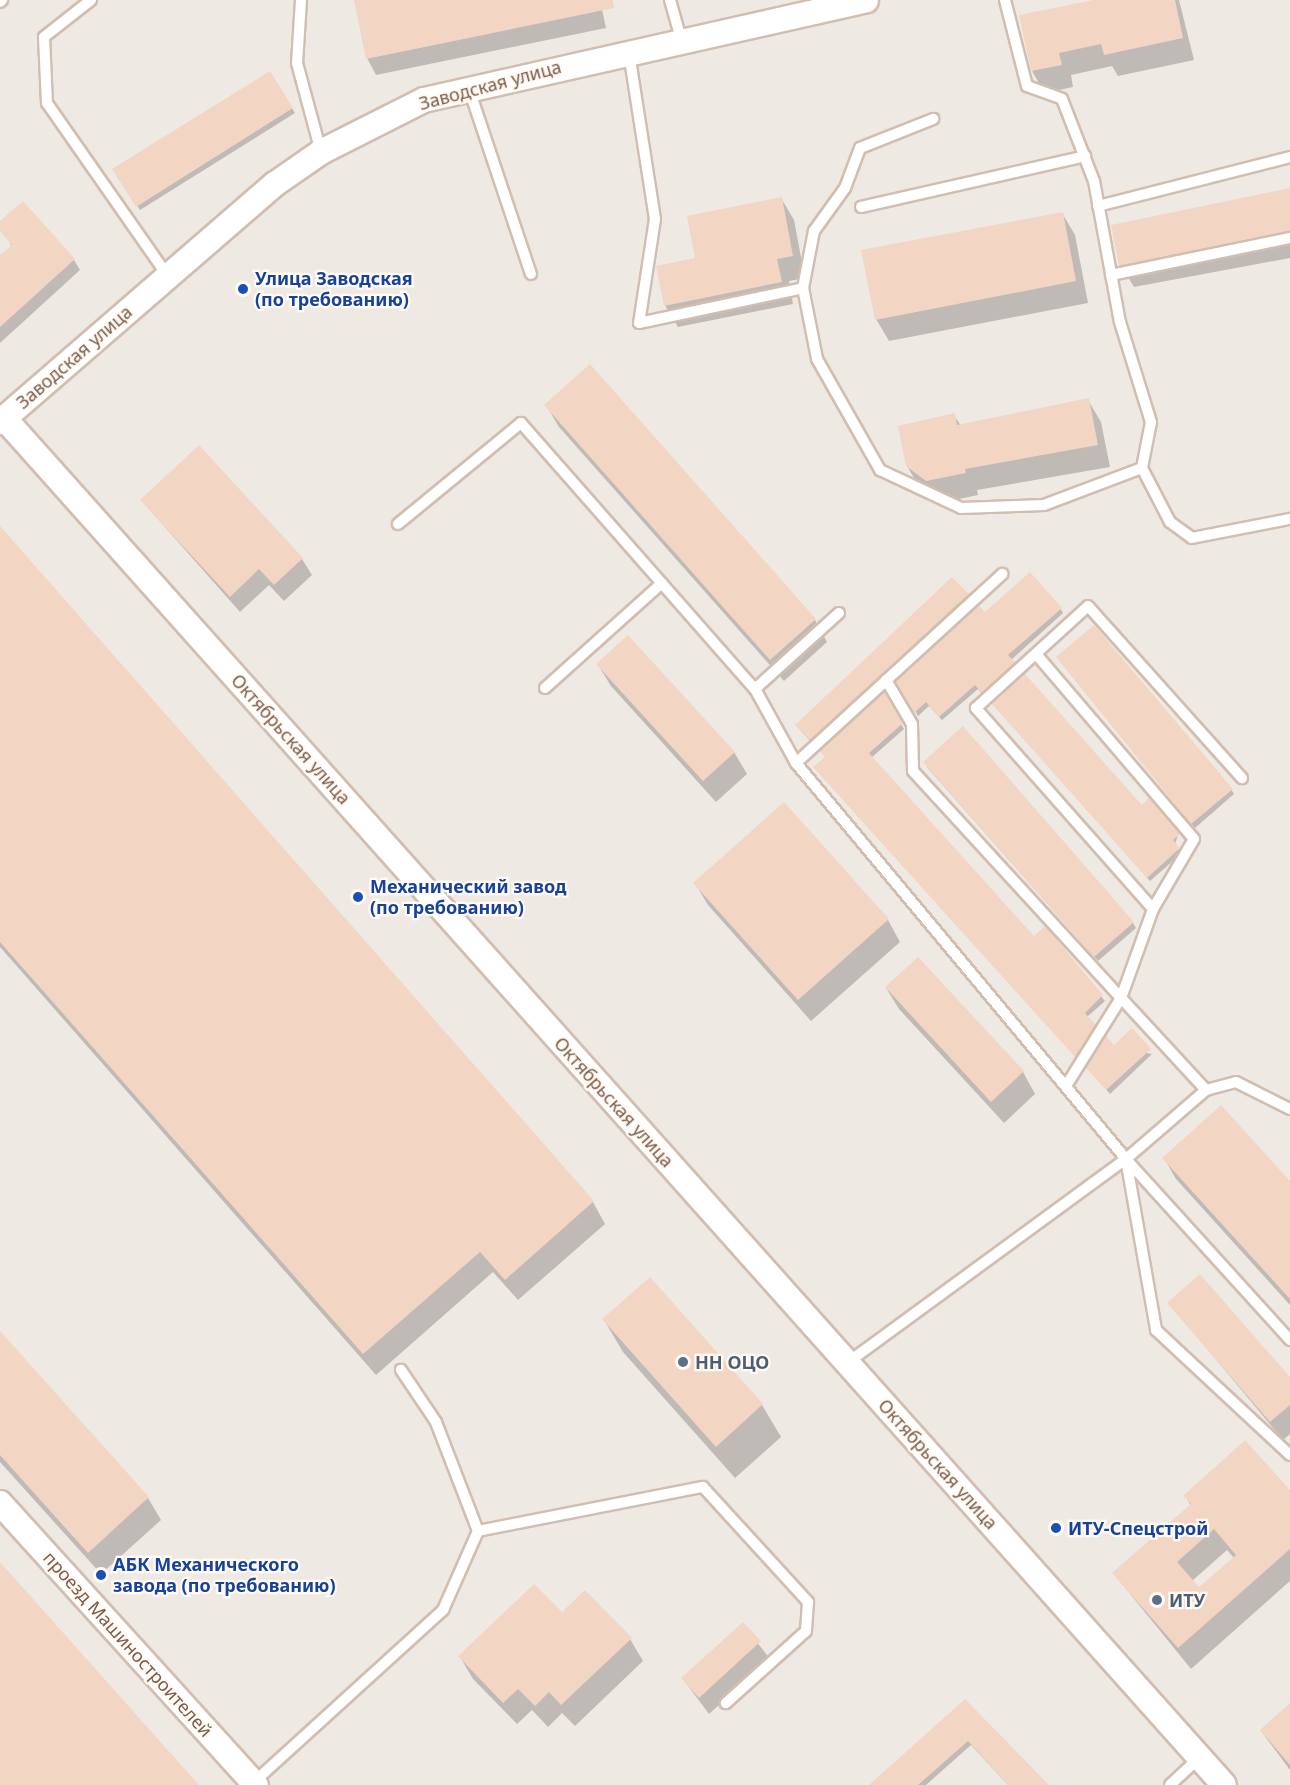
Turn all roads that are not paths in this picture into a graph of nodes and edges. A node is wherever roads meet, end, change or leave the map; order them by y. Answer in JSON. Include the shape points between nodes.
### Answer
{"nodes":[{"id":1,"x":91,"y":0,"type":"edge"},
{"id":2,"x":301,"y":0,"type":"edge"},
{"id":3,"x":670,"y":0,"type":"edge"},
{"id":4,"x":867,"y":0,"type":"edge"},
{"id":5,"x":1005,"y":0,"type":"edge"},
{"id":6,"x":681,"y":39,"type":"junction"},
{"id":7,"x":628,"y":50,"type":"junction"},
{"id":8,"x":469,"y":88,"type":"junction"},
{"id":9,"x":933,"y":119,"type":"dead end"},
{"id":10,"x":321,"y":152,"type":"junction"},
{"id":11,"x":1085,"y":156,"type":"junction"},
{"id":12,"x":1290,"y":157,"type":"edge"},
{"id":13,"x":1098,"y":206,"type":"junction"},
{"id":14,"x":861,"y":207,"type":"dead end"},
{"id":15,"x":1290,"y":238,"type":"edge"},
{"id":16,"x":531,"y":274,"type":"dead end"},
{"id":17,"x":167,"y":275,"type":"junction"},
{"id":18,"x":1111,"y":275,"type":"junction"},
{"id":19,"x":803,"y":288,"type":"junction"},
{"id":20,"x":2,"y":420,"type":"edge"},
{"id":21,"x":1142,"y":468,"type":"junction"},
{"id":22,"x":1290,"y":519,"type":"edge"},
{"id":23,"x":398,"y":524,"type":"dead end"},
{"id":24,"x":1002,"y":574,"type":"dead end"},
{"id":25,"x":662,"y":583,"type":"junction"},
{"id":26,"x":839,"y":613,"type":"dead end"},
{"id":27,"x":1036,"y":654,"type":"junction"},
{"id":28,"x":886,"y":680,"type":"junction"},
{"id":29,"x":545,"y":688,"type":"dead end"},
{"id":30,"x":755,"y":689,"type":"junction"},
{"id":31,"x":796,"y":763,"type":"junction"},
{"id":32,"x":1242,"y":778,"type":"dead end"},
{"id":33,"x":1153,"y":909,"type":"junction"},
{"id":34,"x":1121,"y":998,"type":"junction"},
{"id":35,"x":1066,"y":1086,"type":"junction"},
{"id":36,"x":1206,"y":1090,"type":"junction"},
{"id":37,"x":1290,"y":1109,"type":"edge"},
{"id":38,"x":1126,"y":1159,"type":"junction"},
{"id":39,"x":1290,"y":1340,"type":"edge"},
{"id":40,"x":847,"y":1363,"type":"junction"},
{"id":41,"x":401,"y":1370,"type":"dead end"},
{"id":42,"x":1290,"y":1455,"type":"edge"},
{"id":43,"x":0,"y":1503,"type":"edge"},
{"id":44,"x":478,"y":1531,"type":"junction"},
{"id":45,"x":726,"y":1703,"type":"dead end"},
{"id":46,"x":1199,"y":1758,"type":"junction"},
{"id":47,"x":255,"y":1784,"type":"edge"},
{"id":48,"x":1170,"y":1785,"type":"edge"},
{"id":49,"x":1224,"y":1785,"type":"edge"}],
"edges":[{"from":1,"to":17,"type":"lane","via":[[44,37],[47,103]]},
{"from":2,"to":10,"type":"lane","via":[[297,63]]},
{"from":3,"to":6,"type":"lane"},
{"from":4,"to":6,"type":"street","name":"Заводская улица"},
{"from":5,"to":11,"type":"lane","via":[[1027,86],[1062,99]]},
{"from":6,"to":7,"type":"street","name":"Заводская улица"},
{"from":7,"to":8,"type":"street","name":"Заводская улица"},
{"from":7,"to":19,"type":"lane","via":[[655,219],[639,323]]},
{"from":8,"to":10,"type":"street","name":"Заводская улица","via":[[424,99]]},
{"from":8,"to":16,"type":"lane"},
{"from":9,"to":19,"type":"lane","via":[[860,148],[845,188],[814,231]]},
{"from":10,"to":17,"type":"street","name":"Заводская улица"},
{"from":11,"to":13,"type":"lane"},
{"from":11,"to":14,"type":"lane"},
{"from":12,"to":13,"type":"lane"},
{"from":13,"to":18,"type":"lane"},
{"from":15,"to":18,"type":"lane"},
{"from":17,"to":20,"type":"street","name":"Заводская улица"},
{"from":18,"to":21,"type":"lane","via":[[1151,422]]},
{"from":19,"to":21,"type":"lane","via":[[817,359],[880,470],[961,508],[1044,505]]},
{"from":20,"to":40,"type":"street","name":"Октябрьская улица"},
{"from":21,"to":22,"type":"lane","via":[[1170,522],[1192,538]]},
{"from":23,"to":25,"type":"lane","via":[[521,423]]},
{"from":24,"to":28,"type":"lane"},
{"from":25,"to":29,"type":"lane"},
{"from":25,"to":30,"type":"lane"},
{"from":26,"to":30,"type":"lane"},
{"from":27,"to":32,"type":"lane","via":[[1088,606]]},
{"from":27,"to":33,"type":"lane","via":[[1194,839]]},
{"from":27,"to":33,"type":"lane","via":[[976,708]]},
{"from":28,"to":31,"type":"lane"},
{"from":28,"to":34,"type":"lane","via":[[912,724],[913,771]]},
{"from":30,"to":31,"type":"lane"},
{"from":31,"to":35,"type":"lane"},
{"from":33,"to":34,"type":"lane"},
{"from":34,"to":35,"type":"lane"},
{"from":34,"to":36,"type":"lane"},
{"from":35,"to":38,"type":"lane"},
{"from":36,"to":37,"type":"lane","via":[[1236,1082]]},
{"from":36,"to":38,"type":"lane"},
{"from":38,"to":39,"type":"lane"},
{"from":38,"to":40,"type":"lane"},
{"from":38,"to":42,"type":"lane","via":[[1156,1330]]},
{"from":40,"to":46,"type":"street","name":"Октябрьская улица"},
{"from":41,"to":44,"type":"lane","via":[[436,1422]]},
{"from":43,"to":47,"type":"street","name":"проезд Машиностроителей"},
{"from":44,"to":45,"type":"lane","via":[[703,1486],[808,1602],[806,1631]]},
{"from":44,"to":47,"type":"lane","via":[[442,1610]]},
{"from":46,"to":48,"type":"lane"},
{"from":46,"to":49,"type":"street","name":"Октябрьская улица"}]}
